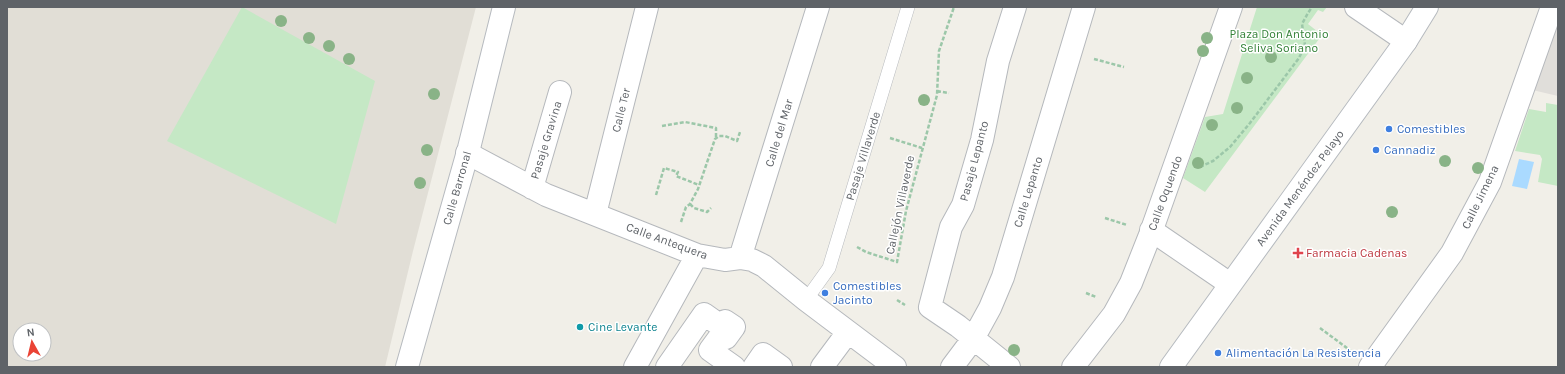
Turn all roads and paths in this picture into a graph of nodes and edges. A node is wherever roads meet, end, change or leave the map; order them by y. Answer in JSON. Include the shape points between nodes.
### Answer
{"nodes":[{"id":1,"x":504,"y":7,"type":"edge"},
{"id":2,"x":647,"y":7,"type":"edge"},
{"id":3,"x":818,"y":7,"type":"edge"},
{"id":4,"x":908,"y":7,"type":"edge"},
{"id":5,"x":954,"y":7,"type":"edge"},
{"id":6,"x":1015,"y":7,"type":"edge"},
{"id":7,"x":1084,"y":7,"type":"edge"},
{"id":8,"x":1231,"y":7,"type":"edge"},
{"id":9,"x":1312,"y":7,"type":"edge"},
{"id":10,"x":1356,"y":7,"type":"edge"},
{"id":11,"x":1427,"y":7,"type":"edge"},
{"id":12,"x":1552,"y":7,"type":"edge"},
{"id":13,"x":1406,"y":41,"type":"junction"},
{"id":14,"x":1070,"y":53,"type":"junction"},
{"id":15,"x":1124,"y":68,"type":"dead end"},
{"id":16,"x":937,"y":91,"type":"junction"},
{"id":17,"x":560,"y":92,"type":"dead end"},
{"id":18,"x":949,"y":93,"type":"dead end"},
{"id":19,"x":662,"y":126,"type":"dead end"},
{"id":20,"x":740,"y":132,"type":"dead end"},
{"id":21,"x":870,"y":132,"type":"junction"},
{"id":22,"x":716,"y":138,"type":"junction"},
{"id":23,"x":922,"y":148,"type":"junction"},
{"id":24,"x":467,"y":153,"type":"junction"},
{"id":25,"x":1175,"y":166,"type":"junction"},
{"id":26,"x":699,"y":185,"type":"junction"},
{"id":27,"x":532,"y":188,"type":"junction"},
{"id":28,"x":656,"y":195,"type":"dead end"},
{"id":29,"x":690,"y":204,"type":"junction"},
{"id":30,"x":711,"y":208,"type":"dead end"},
{"id":31,"x":595,"y":214,"type":"junction"},
{"id":32,"x":1151,"y":230,"type":"junction"},
{"id":33,"x":837,"y":241,"type":"junction"},
{"id":34,"x":674,"y":245,"type":"junction"},
{"id":35,"x":697,"y":254,"type":"junction"},
{"id":36,"x":740,"y":258,"type":"junction"},
{"id":37,"x":1230,"y":284,"type":"junction"},
{"id":38,"x":806,"y":300,"type":"junction"},
{"id":39,"x":1320,"y":328,"type":"dead end"},
{"id":40,"x":848,"y":332,"type":"junction"},
{"id":41,"x":973,"y":339,"type":"junction"},
{"id":42,"x":638,"y":361,"type":"edge"},
{"id":43,"x":1371,"y":366,"type":"edge"},
{"id":44,"x":406,"y":367,"type":"edge"},
{"id":45,"x":659,"y":367,"type":"edge"},
{"id":46,"x":667,"y":367,"type":"edge"},
{"id":47,"x":734,"y":367,"type":"edge"},
{"id":48,"x":754,"y":367,"type":"edge"},
{"id":49,"x":781,"y":367,"type":"edge"},
{"id":50,"x":822,"y":367,"type":"edge"},
{"id":51,"x":895,"y":367,"type":"edge"},
{"id":52,"x":952,"y":367,"type":"edge"},
{"id":53,"x":1009,"y":367,"type":"edge"},
{"id":54,"x":1073,"y":367,"type":"edge"},
{"id":55,"x":1171,"y":367,"type":"edge"}],
"edges":[{"from":1,"to":24,"type":"street","name":"Calle Barronal"},
{"from":2,"to":31,"type":"street","name":"Calle Ter"},
{"from":3,"to":36,"type":"street","name":"Calle del Mar"},
{"from":4,"to":21,"type":"lane","name":"Pasaje Villaverde"},
{"from":5,"to":16,"type":"path","name":"Callejón Villaverde","via":[[939,51]]},
{"from":6,"to":41,"type":"street","name":"Pasaje Lepanto","via":[[998,61],[982,140],[963,206],[951,227],[930,308],[952,321]]},
{"from":7,"to":14,"type":"street","name":"Calle Lepanto"},
{"from":8,"to":25,"type":"street","name":"Calle Oquendo"},
{"from":9,"to":25,"type":"path","via":[[1302,24],[1304,45],[1299,58],[1230,147],[1213,161],[1198,168],[1186,169]]},
{"from":10,"to":13,"type":"street"},
{"from":11,"to":13,"type":"street","name":"Avenida Menéndez Pelayo"},
{"from":12,"to":43,"type":"street","name":"Calle Jimena","via":[[1490,182],[1452,254]]},
{"from":13,"to":37,"type":"street","name":"Avenida Menéndez Pelayo"},
{"from":14,"to":15,"type":"path"},
{"from":14,"to":41,"type":"street","name":"Calle Lepanto","via":[[1003,277]]},
{"from":16,"to":18,"type":"path"},
{"from":16,"to":23,"type":"path","name":"Callejón Villaverde"},
{"from":17,"to":27,"type":"street","name":"Pasaje Gravina"},
{"from":19,"to":22,"type":"path","via":[[685,122],[716,128]]},
{"from":20,"to":22,"type":"path","via":[[737,141],[725,136]]},
{"from":21,"to":23,"type":"path"},
{"from":21,"to":33,"type":"lane","name":"Pasaje Villaverde"},
{"from":22,"to":26,"type":"path"},
{"from":23,"to":33,"type":"path","name":"Callejón Villaverde","via":[[906,210],[897,262]]},
{"from":24,"to":27,"type":"street","name":"Calle Antequera"},
{"from":24,"to":44,"type":"street","name":"Calle Barronal"},
{"from":25,"to":32,"type":"street","name":"Calle Oquendo"},
{"from":26,"to":28,"type":"path","via":[[676,176],[678,172],[664,168]]},
{"from":26,"to":29,"type":"path"},
{"from":27,"to":31,"type":"street","name":"Calle Antequera"},
{"from":29,"to":30,"type":"path","via":[[707,212]]},
{"from":29,"to":34,"type":"path","via":[[686,207]]},
{"from":31,"to":34,"type":"street","name":"Calle Antequera"},
{"from":32,"to":37,"type":"street"},
{"from":32,"to":54,"type":"street","name":"Calle Oquendo","via":[[1131,283],[1114,314]]},
{"from":33,"to":38,"type":"lane","name":"Pasaje Villaverde","via":[[829,268]]},
{"from":34,"to":35,"type":"street","name":"Calle Antequera"},
{"from":35,"to":36,"type":"street","name":"Calle Antequera","via":[[725,260]]},
{"from":35,"to":42,"type":"street"},
{"from":36,"to":38,"type":"street","name":"Calle Antequera","via":[[764,266]]},
{"from":37,"to":55,"type":"street","name":"Avenida Menéndez Pelayo"},
{"from":38,"to":40,"type":"street","name":"Calle Antequera"},
{"from":39,"to":43,"type":"path"},
{"from":40,"to":50,"type":"street"},
{"from":40,"to":51,"type":"street","name":"Calle Antequera"},
{"from":41,"to":52,"type":"street","name":"Calle Lepanto"},
{"from":41,"to":53,"type":"street"},
{"from":42,"to":45,"type":"street"},
{"from":46,"to":47,"type":"street","via":[[704,314],[721,326],[725,321],[734,327],[726,338],[721,335],[710,350]]},
{"from":48,"to":49,"type":"street","via":[[763,354]]}]}
